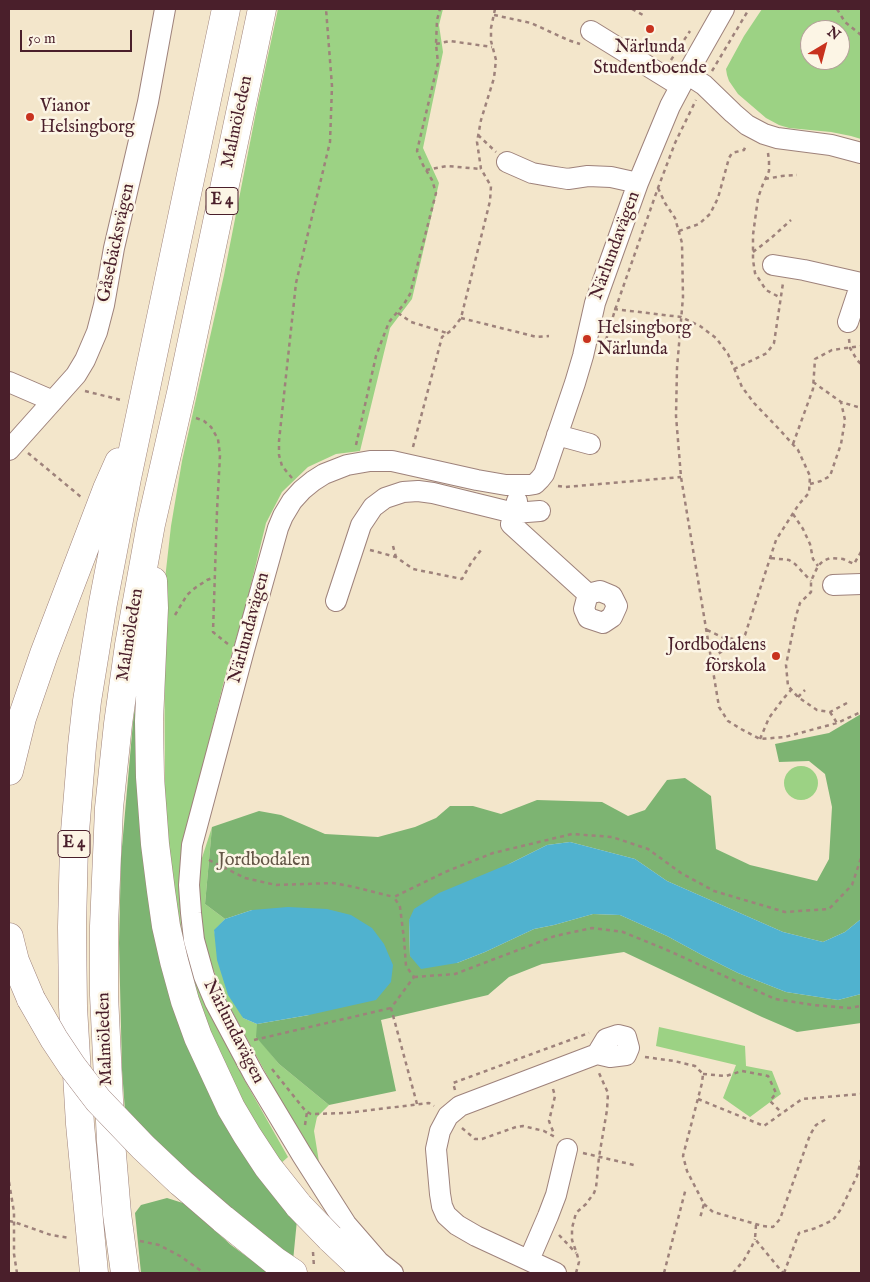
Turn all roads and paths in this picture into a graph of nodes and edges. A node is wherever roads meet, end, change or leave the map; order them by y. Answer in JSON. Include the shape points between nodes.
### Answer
{"nodes":[{"id":1,"x":165,"y":9,"type":"edge"},
{"id":2,"x":226,"y":9,"type":"edge"},
{"id":3,"x":262,"y":9,"type":"edge"},
{"id":4,"x":326,"y":9,"type":"edge"},
{"id":5,"x":440,"y":9,"type":"edge"},
{"id":6,"x":496,"y":9,"type":"edge"},
{"id":7,"x":632,"y":9,"type":"edge"},
{"id":8,"x":724,"y":9,"type":"edge"},
{"id":9,"x":749,"y":9,"type":"edge"},
{"id":10,"x":837,"y":9,"type":"edge"},
{"id":11,"x":643,"y":15,"type":"dead end"},
{"id":12,"x":494,"y":16,"type":"junction"},
{"id":13,"x":694,"y":25,"type":"dead end"},
{"id":14,"x":861,"y":35,"type":"edge"},
{"id":15,"x":587,"y":38,"type":"joint"},
{"id":16,"x":436,"y":44,"type":"junction"},
{"id":17,"x":492,"y":48,"type":"junction"},
{"id":18,"x":662,"y":74,"type":"junction"},
{"id":19,"x":683,"y":80,"type":"junction"},
{"id":20,"x":704,"y":86,"type":"junction"},
{"id":21,"x":759,"y":132,"type":"junction"},
{"id":22,"x":478,"y":135,"type":"junction"},
{"id":23,"x":861,"y":153,"type":"edge"},
{"id":24,"x":507,"y":162,"type":"joint"},
{"id":25,"x":481,"y":169,"type":"junction"},
{"id":26,"x":426,"y":170,"type":"junction"},
{"id":27,"x":797,"y":175,"type":"dead end"},
{"id":28,"x":765,"y":180,"type":"junction"},
{"id":29,"x":638,"y":183,"type":"junction"},
{"id":30,"x":658,"y":188,"type":"junction"},
{"id":31,"x":792,"y":220,"type":"dead end"},
{"id":32,"x":679,"y":231,"type":"junction"},
{"id":33,"x":638,"y":244,"type":"dead end"},
{"id":34,"x":753,"y":252,"type":"junction"},
{"id":35,"x":779,"y":266,"type":"joint"},
{"id":36,"x":861,"y":283,"type":"edge"},
{"id":37,"x":781,"y":298,"type":"junction"},
{"id":38,"x":595,"y":302,"type":"junction"},
{"id":39,"x":397,"y":313,"type":"junction"},
{"id":40,"x":681,"y":317,"type":"junction"},
{"id":41,"x":461,"y":318,"type":"junction"},
{"id":42,"x":848,"y":322,"type":"joint"},
{"id":43,"x":447,"y":334,"type":"junction"},
{"id":44,"x":549,"y":336,"type":"dead end"},
{"id":45,"x":861,"y":346,"type":"edge"},
{"id":46,"x":850,"y":348,"type":"junction"},
{"id":47,"x":861,"y":364,"type":"edge"},
{"id":48,"x":734,"y":369,"type":"junction"},
{"id":49,"x":9,"y":382,"type":"edge"},
{"id":50,"x":813,"y":382,"type":"junction"},
{"id":51,"x":82,"y":390,"type":"dead end"},
{"id":52,"x":53,"y":401,"type":"junction"},
{"id":53,"x":841,"y":402,"type":"junction"},
{"id":54,"x":861,"y":408,"type":"edge"},
{"id":55,"x":131,"y":410,"type":"junction"},
{"id":56,"x":192,"y":417,"type":"dead end"},
{"id":57,"x":557,"y":435,"type":"junction"},
{"id":58,"x":590,"y":444,"type":"dead end"},
{"id":59,"x":792,"y":444,"type":"junction"},
{"id":60,"x":12,"y":446,"type":"edge"},
{"id":61,"x":352,"y":464,"type":"junction"},
{"id":62,"x":408,"y":465,"type":"junction"},
{"id":63,"x":681,"y":477,"type":"junction"},
{"id":64,"x":810,"y":484,"type":"junction"},
{"id":65,"x":521,"y":486,"type":"junction"},
{"id":66,"x":557,"y":486,"type":"dead end"},
{"id":67,"x":302,"y":490,"type":"junction"},
{"id":68,"x":84,"y":500,"type":"dead end"},
{"id":69,"x":540,"y":511,"type":"dead end"},
{"id":70,"x":514,"y":513,"type":"junction"},
{"id":71,"x":793,"y":514,"type":"junction"},
{"id":72,"x":151,"y":524,"type":"junction"},
{"id":73,"x":354,"y":546,"type":"junction"},
{"id":74,"x":394,"y":546,"type":"dead end"},
{"id":75,"x":481,"y":550,"type":"dead end"},
{"id":76,"x":861,"y":552,"type":"edge"},
{"id":77,"x":396,"y":557,"type":"junction"},
{"id":78,"x":771,"y":558,"type":"junction"},
{"id":79,"x":818,"y":566,"type":"junction"},
{"id":80,"x":215,"y":577,"type":"junction"},
{"id":81,"x":811,"y":581,"type":"junction"},
{"id":82,"x":861,"y":584,"type":"edge"},
{"id":83,"x":833,"y":585,"type":"dead end"},
{"id":84,"x":588,"y":594,"type":"dead end"},
{"id":85,"x":336,"y":601,"type":"dead end"},
{"id":86,"x":174,"y":618,"type":"dead end"},
{"id":87,"x":706,"y":630,"type":"junction"},
{"id":88,"x":739,"y":640,"type":"junction"},
{"id":89,"x":244,"y":650,"type":"junction"},
{"id":90,"x":712,"y":659,"type":"junction"},
{"id":91,"x":791,"y":690,"type":"junction"},
{"id":92,"x":805,"y":690,"type":"dead end"},
{"id":93,"x":798,"y":697,"type":"junction"},
{"id":94,"x":847,"y":703,"type":"dead end"},
{"id":95,"x":830,"y":712,"type":"junction"},
{"id":96,"x":861,"y":712,"type":"edge"},
{"id":97,"x":837,"y":723,"type":"junction"},
{"id":98,"x":760,"y":739,"type":"junction"},
{"id":99,"x":9,"y":771,"type":"edge"},
{"id":100,"x":192,"y":852,"type":"junction"},
{"id":101,"x":861,"y":858,"type":"edge"},
{"id":102,"x":394,"y":897,"type":"junction"},
{"id":103,"x":9,"y":937,"type":"edge"},
{"id":104,"x":414,"y":978,"type":"junction"},
{"id":105,"x":861,"y":1006,"type":"edge"},
{"id":106,"x":391,"y":1008,"type":"junction"},
{"id":107,"x":595,"y":1031,"type":"dead end"},
{"id":108,"x":237,"y":1044,"type":"junction"},
{"id":109,"x":595,"y":1054,"type":"junction"},
{"id":110,"x":626,"y":1055,"type":"joint"},
{"id":111,"x":268,"y":1063,"type":"dead end"},
{"id":112,"x":547,"y":1073,"type":"junction"},
{"id":113,"x":703,"y":1074,"type":"junction"},
{"id":114,"x":861,"y":1094,"type":"edge"},
{"id":115,"x":698,"y":1099,"type":"junction"},
{"id":116,"x":454,"y":1111,"type":"junction"},
{"id":117,"x":782,"y":1113,"type":"junction"},
{"id":118,"x":828,"y":1118,"type":"dead end"},
{"id":119,"x":561,"y":1142,"type":"junction"},
{"id":120,"x":599,"y":1156,"type":"junction"},
{"id":121,"x":861,"y":1160,"type":"edge"},
{"id":122,"x":634,"y":1165,"type":"dead end"},
{"id":123,"x":9,"y":1182,"type":"edge"},
{"id":124,"x":686,"y":1188,"type":"dead end"},
{"id":125,"x":11,"y":1195,"type":"junction"},
{"id":126,"x":9,"y":1201,"type":"edge"},
{"id":127,"x":704,"y":1204,"type":"junction"},
{"id":128,"x":700,"y":1218,"type":"dead end"},
{"id":129,"x":546,"y":1220,"type":"junction"},
{"id":130,"x":9,"y":1221,"type":"edge"},
{"id":131,"x":14,"y":1222,"type":"junction"},
{"id":132,"x":756,"y":1225,"type":"junction"},
{"id":133,"x":74,"y":1238,"type":"dead end"},
{"id":134,"x":755,"y":1239,"type":"junction"},
{"id":135,"x":139,"y":1240,"type":"dead end"},
{"id":136,"x":577,"y":1254,"type":"junction"},
{"id":137,"x":529,"y":1260,"type":"junction"},
{"id":138,"x":17,"y":1273,"type":"edge"},
{"id":139,"x":94,"y":1273,"type":"edge"},
{"id":140,"x":125,"y":1273,"type":"edge"},
{"id":141,"x":204,"y":1273,"type":"edge"},
{"id":142,"x":293,"y":1273,"type":"edge"},
{"id":143,"x":367,"y":1273,"type":"edge"},
{"id":144,"x":393,"y":1273,"type":"edge"},
{"id":145,"x":556,"y":1273,"type":"edge"},
{"id":146,"x":576,"y":1273,"type":"edge"},
{"id":147,"x":664,"y":1273,"type":"edge"},
{"id":148,"x":733,"y":1273,"type":"edge"},
{"id":149,"x":783,"y":1273,"type":"edge"}],
"edges":[{"from":1,"to":52,"type":"street","name":"Gåsebäcksvägen","via":[[148,102],[97,332],[76,375]]},
{"from":2,"to":55,"type":"highway","name":"Malmöleden","number":"E 4"},
{"from":3,"to":72,"type":"highway","name":"Malmöleden","number":"E 4"},
{"from":4,"to":67,"type":"path","via":[[332,86],[330,142],[296,283],[279,442],[282,466]]},
{"from":5,"to":16,"type":"path"},
{"from":6,"to":12,"type":"path"},
{"from":7,"to":11,"type":"path"},
{"from":8,"to":19,"type":"street","name":"Närlundavägen"},
{"from":9,"to":20,"type":"path"},
{"from":10,"to":14,"type":"path","via":[[845,22]]},
{"from":12,"to":15,"type":"path","via":[[531,23],[568,40]]},
{"from":12,"to":17,"type":"path"},
{"from":13,"to":18,"type":"path"},
{"from":15,"to":18,"type":"street"},
{"from":16,"to":17,"type":"path","via":[[450,41]]},
{"from":16,"to":26,"type":"path","via":[[438,63],[417,151]]},
{"from":17,"to":22,"type":"path","via":[[496,60],[494,78]]},
{"from":18,"to":19,"type":"street"},
{"from":19,"to":20,"type":"street"},
{"from":19,"to":29,"type":"street","name":"Närlundavägen"},
{"from":20,"to":21,"type":"street","via":[[733,114]]},
{"from":20,"to":30,"type":"path"},
{"from":21,"to":23,"type":"street"},
{"from":21,"to":28,"type":"path","via":[[769,161]]},
{"from":21,"to":32,"type":"path","via":[[744,150],[732,153],[729,158],[710,214],[699,224]]},
{"from":22,"to":24,"type":"path"},
{"from":22,"to":25,"type":"path"},
{"from":24,"to":29,"type":"street","name":"Närlundavägen","via":[[532,173],[549,176],[568,179],[612,177]]},
{"from":25,"to":26,"type":"path","via":[[447,166]]},
{"from":25,"to":41,"type":"path","via":[[491,186],[490,201]]},
{"from":26,"to":39,"type":"path","via":[[436,193],[410,294]]},
{"from":27,"to":28,"type":"path"},
{"from":28,"to":34,"type":"path","via":[[758,198]]},
{"from":29,"to":38,"type":"street","name":"Närlundavägen"},
{"from":30,"to":32,"type":"path"},
{"from":30,"to":33,"type":"path"},
{"from":31,"to":34,"type":"path"},
{"from":32,"to":40,"type":"path","via":[[683,273]]},
{"from":34,"to":37,"type":"path","via":[[755,273],[766,290]]},
{"from":35,"to":36,"type":"street"},
{"from":35,"to":37,"type":"path"},
{"from":36,"to":42,"type":"street"},
{"from":37,"to":48,"type":"path","via":[[774,343],[767,353]]},
{"from":38,"to":40,"type":"path","via":[[615,310]]},
{"from":38,"to":57,"type":"street","name":"Närlundavägen","via":[[583,356]]},
{"from":39,"to":43,"type":"path","via":[[411,322]]},
{"from":39,"to":61,"type":"path","via":[[389,322],[376,356]]},
{"from":40,"to":48,"type":"path","via":[[716,338]]},
{"from":40,"to":63,"type":"path","via":[[676,416]]},
{"from":41,"to":43,"type":"path"},
{"from":41,"to":44,"type":"path","via":[[537,337]]},
{"from":42,"to":46,"type":"path"},
{"from":43,"to":62,"type":"path","via":[[442,337],[438,348]]},
{"from":45,"to":46,"type":"path"},
{"from":46,"to":47,"type":"path"},
{"from":46,"to":50,"type":"path","via":[[832,350],[815,359]]},
{"from":48,"to":59,"type":"path","via":[[754,404]]},
{"from":49,"to":52,"type":"street"},
{"from":50,"to":53,"type":"path"},
{"from":50,"to":59,"type":"path"},
{"from":51,"to":55,"type":"path"},
{"from":52,"to":60,"type":"street","name":"Gåsebäcksvägen"},
{"from":53,"to":54,"type":"path"},
{"from":53,"to":64,"type":"path","via":[[845,420],[830,476]]},
{"from":55,"to":99,"type":"highway","via":[[106,489],[22,718]]},
{"from":55,"to":139,"type":"highway","name":"Malmöleden","number":"E 4","via":[[90,681],[74,844],[74,1007],[80,1124]]},
{"from":56,"to":80,"type":"path","via":[[211,426],[218,439]]},
{"from":57,"to":58,"type":"street"},
{"from":57,"to":65,"type":"street","name":"Närlundavägen","via":[[544,474],[535,484]]},
{"from":59,"to":64,"type":"path","via":[[810,476]]},
{"from":60,"to":68,"type":"path"},
{"from":61,"to":62,"type":"street","name":"Närlundavägen","via":[[381,460]]},
{"from":61,"to":67,"type":"street","name":"Närlundavägen","via":[[324,474]]},
{"from":62,"to":65,"type":"street","name":"Närlundavägen"},
{"from":63,"to":66,"type":"path"},
{"from":63,"to":87,"type":"path"},
{"from":64,"to":71,"type":"path","via":[[809,493]]},
{"from":65,"to":70,"type":"street"},
{"from":67,"to":89,"type":"street","name":"Närlundavägen","via":[[278,528]]},
{"from":69,"to":70,"type":"street"},
{"from":70,"to":73,"type":"street","via":[[433,493],[403,492],[385,498],[373,508],[360,524]]},
{"from":70,"to":84,"type":"street","via":[[512,524]]},
{"from":71,"to":78,"type":"path","via":[[776,540]]},
{"from":71,"to":79,"type":"path","via":[[803,529]]},
{"from":72,"to":140,"type":"highway","name":"Malmöleden","number":"E 4","via":[[118,724],[109,808],[104,946],[111,1142]]},
{"from":72,"to":143,"type":"highway","bridge":true,"via":[[154,608],[150,777],[166,926],[185,1001],[218,1082],[268,1167],[299,1206]]},
{"from":73,"to":77,"type":"path"},
{"from":73,"to":85,"type":"street"},
{"from":74,"to":77,"type":"path"},
{"from":75,"to":77,"type":"path","via":[[462,579],[413,569]]},
{"from":76,"to":79,"type":"path","via":[[854,564],[830,558]]},
{"from":78,"to":81,"type":"path","via":[[789,560]]},
{"from":78,"to":88,"type":"path","via":[[745,636]]},
{"from":79,"to":81,"type":"path"},
{"from":80,"to":86,"type":"path","via":[[188,595]]},
{"from":80,"to":89,"type":"path","via":[[213,632]]},
{"from":81,"to":91,"type":"path","via":[[811,592],[800,603],[796,616],[786,665]]},
{"from":82,"to":83,"type":"street"},
{"from":87,"to":88,"type":"path"},
{"from":87,"to":90,"type":"path"},
{"from":88,"to":90,"type":"path"},
{"from":89,"to":100,"type":"street","name":"Närlundavägen"},
{"from":90,"to":98,"type":"path","via":[[719,707],[728,721]]},
{"from":91,"to":93,"type":"path"},
{"from":91,"to":98,"type":"path","via":[[770,718]]},
{"from":92,"to":93,"type":"path"},
{"from":93,"to":95,"type":"path","via":[[817,710]]},
{"from":94,"to":95,"type":"path"},
{"from":95,"to":97,"type":"path"},
{"from":96,"to":97,"type":"path"},
{"from":97,"to":98,"type":"path","via":[[785,737]]},
{"from":100,"to":102,"type":"path","via":[[245,878],[276,885],[333,883]]},
{"from":100,"to":108,"type":"street","name":"Närlundavägen","via":[[189,885],[194,940],[204,976]]},
{"from":101,"to":102,"type":"path","via":[[852,885],[829,909],[784,912],[714,891],[681,873],[648,849],[612,837],[572,834],[493,853]]},
{"from":102,"to":104,"type":"path","via":[[400,907],[406,966]]},
{"from":103,"to":142,"type":"highway","bridge":true,"via":[[31,999],[54,1039],[94,1094],[179,1181]]},
{"from":104,"to":105,"type":"path","via":[[455,974],[555,936],[592,928],[623,932],[775,999],[848,1008]]},
{"from":104,"to":106,"type":"path"},
{"from":106,"to":108,"type":"path"},
{"from":106,"to":111,"type":"path","via":[[417,1104],[312,1114],[304,1109]]},
{"from":107,"to":116,"type":"path","via":[[453,1083]]},
{"from":108,"to":144,"type":"street","name":"Närlundavägen","via":[[346,1224]]},
{"from":109,"to":110,"type":"street","via":[[606,1039],[618,1035],[626,1037],[629,1048]]},
{"from":109,"to":112,"type":"street"},
{"from":109,"to":120,"type":"path","via":[[609,1099]]},
{"from":110,"to":113,"type":"path","via":[[674,1060],[695,1066]]},
{"from":112,"to":116,"type":"street"},
{"from":112,"to":119,"type":"path","via":[[555,1096],[549,1121]]},
{"from":113,"to":115,"type":"path"},
{"from":113,"to":117,"type":"path","via":[[726,1076],[742,1071],[768,1076],[776,1093],[770,1100]]},
{"from":114,"to":117,"type":"path","via":[[802,1098]]},
{"from":115,"to":117,"type":"path","via":[[764,1126]]},
{"from":115,"to":127,"type":"path","via":[[683,1156]]},
{"from":116,"to":119,"type":"path","via":[[475,1139],[523,1126],[544,1130]]},
{"from":116,"to":137,"type":"street","via":[[440,1131],[436,1149],[440,1194],[446,1216],[457,1226]]},
{"from":118,"to":132,"type":"path","via":[[816,1125],[810,1135],[780,1219],[773,1226]]},
{"from":119,"to":120,"type":"path"},
{"from":119,"to":129,"type":"street","via":[[556,1195]]},
{"from":120,"to":122,"type":"path"},
{"from":120,"to":136,"type":"path","via":[[596,1188],[576,1213],[572,1228]]},
{"from":121,"to":149,"type":"path","via":[[841,1209],[833,1220],[799,1233]]},
{"from":123,"to":125,"type":"path"},
{"from":124,"to":147,"type":"path"},
{"from":125,"to":126,"type":"path"},
{"from":125,"to":131,"type":"path"},
{"from":127,"to":128,"type":"path"},
{"from":127,"to":132,"type":"path","via":[[713,1212]]},
{"from":129,"to":136,"type":"path"},
{"from":129,"to":137,"type":"street"},
{"from":130,"to":131,"type":"path"},
{"from":131,"to":133,"type":"path","via":[[51,1235]]},
{"from":131,"to":138,"type":"path"},
{"from":132,"to":134,"type":"path"},
{"from":134,"to":148,"type":"path"},
{"from":134,"to":149,"type":"path"},
{"from":135,"to":141,"type":"path","via":[[159,1245]]},
{"from":136,"to":146,"type":"path"},
{"from":137,"to":145,"type":"street"}]}
